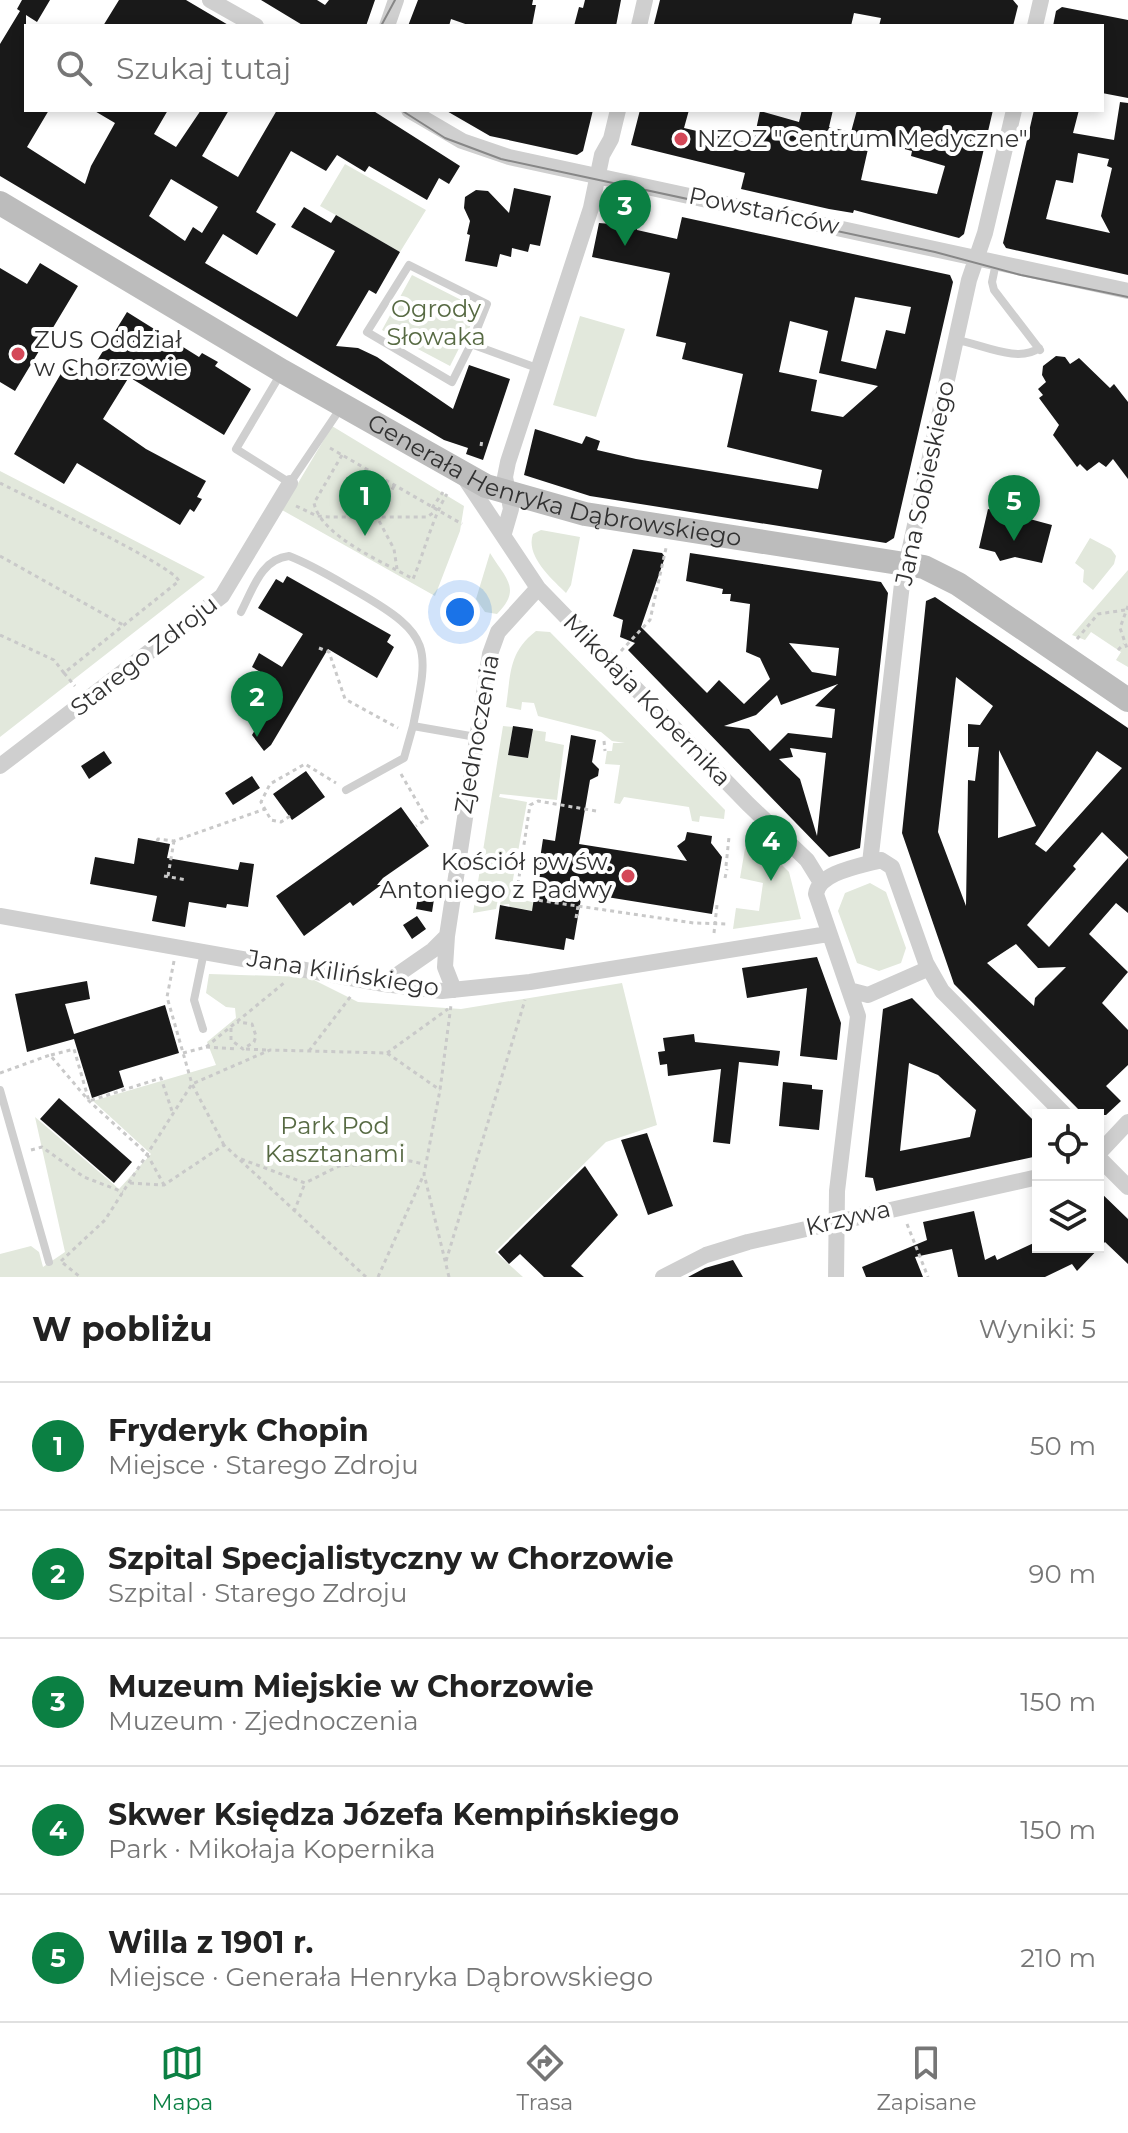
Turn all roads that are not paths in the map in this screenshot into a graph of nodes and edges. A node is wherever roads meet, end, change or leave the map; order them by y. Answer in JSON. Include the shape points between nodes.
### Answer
{"nodes":[{"id":1,"x":210,"y":0,"type":"edge"},
{"id":2,"x":396,"y":0,"type":"edge"},
{"id":3,"x":645,"y":0,"type":"edge"},
{"id":4,"x":1041,"y":0,"type":"edge"},
{"id":5,"x":252,"y":24,"type":"edge"},
{"id":6,"x":388,"y":24,"type":"edge"},
{"id":7,"x":639,"y":24,"type":"edge"},
{"id":8,"x":1035,"y":24,"type":"edge"},
{"id":9,"x":413,"y":112,"type":"edge"},
{"id":10,"x":618,"y":112,"type":"edge"},
{"id":11,"x":1014,"y":112,"type":"edge"},
{"id":12,"x":598,"y":176,"type":"junction"},
{"id":13,"x":0,"y":203,"type":"edge"},
{"id":14,"x":978,"y":258,"type":"junction"},
{"id":15,"x":996,"y":263,"type":"junction"},
{"id":16,"x":1128,"y":291,"type":"edge"},
{"id":17,"x":956,"y":339,"type":"junction"},
{"id":18,"x":471,"y":344,"type":"junction"},
{"id":19,"x":537,"y":368,"type":"junction"},
{"id":20,"x":282,"y":371,"type":"junction"},
{"id":21,"x":344,"y":404,"type":"junction"},
{"id":22,"x":461,"y":474,"type":"junction"},
{"id":23,"x":290,"y":483,"type":"junction"},
{"id":24,"x":506,"y":492,"type":"junction"},
{"id":25,"x":504,"y":533,"type":"junction"},
{"id":26,"x":907,"y":563,"type":"junction"},
{"id":27,"x":538,"y":588,"type":"junction"},
{"id":28,"x":241,"y":612,"type":"dead end"},
{"id":29,"x":1128,"y":700,"type":"edge"},
{"id":30,"x":412,"y":731,"type":"junction"},
{"id":31,"x":476,"y":737,"type":"junction"},
{"id":32,"x":0,"y":766,"type":"edge"},
{"id":33,"x":346,"y":790,"type":"road end"},
{"id":34,"x":870,"y":863,"type":"junction"},
{"id":35,"x":820,"y":881,"type":"junction"},
{"id":36,"x":0,"y":916,"type":"edge"},
{"id":37,"x":828,"y":934,"type":"junction"},
{"id":38,"x":447,"y":936,"type":"junction"},
{"id":39,"x":204,"y":951,"type":"junction"},
{"id":40,"x":926,"y":963,"type":"junction"},
{"id":41,"x":384,"y":984,"type":"junction"},
{"id":42,"x":849,"y":990,"type":"junction"},
{"id":43,"x":452,"y":998,"type":"junction"},
{"id":44,"x":203,"y":1029,"type":"dead end"},
{"id":45,"x":0,"y":1090,"type":"edge"},
{"id":46,"x":1059,"y":1109,"type":"edge"},
{"id":47,"x":1128,"y":1122,"type":"edge"},
{"id":48,"x":1104,"y":1148,"type":"edge"},
{"id":49,"x":1104,"y":1161,"type":"edge"},
{"id":50,"x":1032,"y":1178,"type":"edge"},
{"id":51,"x":1128,"y":1187,"type":"edge"},
{"id":52,"x":839,"y":1223,"type":"junction"},
{"id":53,"x":50,"y":1266,"type":"road end"},
{"id":54,"x":663,"y":1277,"type":"edge"},
{"id":55,"x":836,"y":1277,"type":"edge"}],
"edges":[{"from":1,"to":5,"type":"street"},
{"from":2,"to":6,"type":"street"},
{"from":3,"to":7,"type":"street"},
{"from":4,"to":8,"type":"street"},
{"from":9,"to":12,"type":"street","name":"Powstańców","via":[[482,149]]},
{"from":10,"to":12,"type":"street"},
{"from":11,"to":14,"type":"street","name":"Jana Sobieskiego"},
{"from":12,"to":14,"type":"street","name":"Powstańców"},
{"from":12,"to":19,"type":"street"},
{"from":13,"to":20,"type":"street","name":"Generała Henryka Dąbrowskiego"},
{"from":14,"to":15,"type":"street","name":"Powstańców"},
{"from":14,"to":17,"type":"street","name":"Jana Sobieskiego"},
{"from":15,"to":16,"type":"street","name":"Powstańców"},
{"from":15,"to":17,"type":"lane","via":[[994,290],[1040,349],[1003,352]]},
{"from":17,"to":26,"type":"street","name":"Jana Sobieskiego"},
{"from":18,"to":18,"type":"lane","via":[[452,382],[367,332],[409,265],[487,304]]},
{"from":18,"to":19,"type":"lane"},
{"from":19,"to":24,"type":"street","via":[[505,477]]},
{"from":20,"to":21,"type":"street","name":"Generała Henryka Dąbrowskiego"},
{"from":20,"to":23,"type":"lane","via":[[236,449]]},
{"from":21,"to":22,"type":"street","name":"Generała Henryka Dąbrowskiego"},
{"from":21,"to":23,"type":"lane","name":"Starego Zdroju"},
{"from":22,"to":24,"type":"street","name":"Generała Henryka Dąbrowskiego"},
{"from":22,"to":25,"type":"street","name":"Mikołaja Kopernika"},
{"from":23,"to":32,"type":"street","name":"Starego Zdroju","via":[[216,602]]},
{"from":24,"to":25,"type":"street","via":[[511,509]]},
{"from":24,"to":26,"type":"street","name":"Generała Henryka Dąbrowskiego","via":[[585,514]]},
{"from":25,"to":27,"type":"street","name":"Mikołaja Kopernika"},
{"from":26,"to":29,"type":"street","name":"Generała Henryka Dąbrowskiego","via":[[948,578]]},
{"from":26,"to":34,"type":"street","name":"Jana Sobieskiego"},
{"from":27,"to":31,"type":"street","name":"Zjednoczenia","via":[[493,642]]},
{"from":27,"to":35,"type":"street","name":"Mikołaja Kopernika","via":[[807,860]]},
{"from":28,"to":30,"type":"lane","via":[[264,569],[289,556],[406,621],[424,668]]},
{"from":30,"to":31,"type":"lane"},
{"from":30,"to":33,"type":"lane","via":[[408,752],[395,764]]},
{"from":31,"to":38,"type":"street","name":"Zjednoczenia"},
{"from":34,"to":35,"type":"street"},
{"from":34,"to":40,"type":"street","via":[[881,860],[892,867]]},
{"from":35,"to":37,"type":"street","via":[[816,894]]},
{"from":36,"to":39,"type":"street","name":"Jana Kilińskiego"},
{"from":37,"to":42,"type":"street"},
{"from":37,"to":43,"type":"street","name":"Jana Kilińskiego"},
{"from":38,"to":41,"type":"street"},
{"from":38,"to":43,"type":"street","name":"Zjednoczenia","via":[[445,967]]},
{"from":39,"to":41,"type":"street","name":"Jana Kilińskiego"},
{"from":39,"to":44,"type":"lane","via":[[194,1000]]},
{"from":40,"to":42,"type":"street","via":[[921,975],[868,995]]},
{"from":40,"to":46,"type":"street","via":[[942,991]]},
{"from":41,"to":43,"type":"street","name":"Jana Kilińskiego"},
{"from":42,"to":52,"type":"street","via":[[858,1016],[837,1191]]},
{"from":45,"to":53,"type":"lane"},
{"from":47,"to":48,"type":"street"},
{"from":49,"to":51,"type":"street"},
{"from":50,"to":52,"type":"street","name":"Krzywa"},
{"from":52,"to":54,"type":"street","name":"Krzywa","via":[[734,1246]]},
{"from":52,"to":55,"type":"street"}]}
